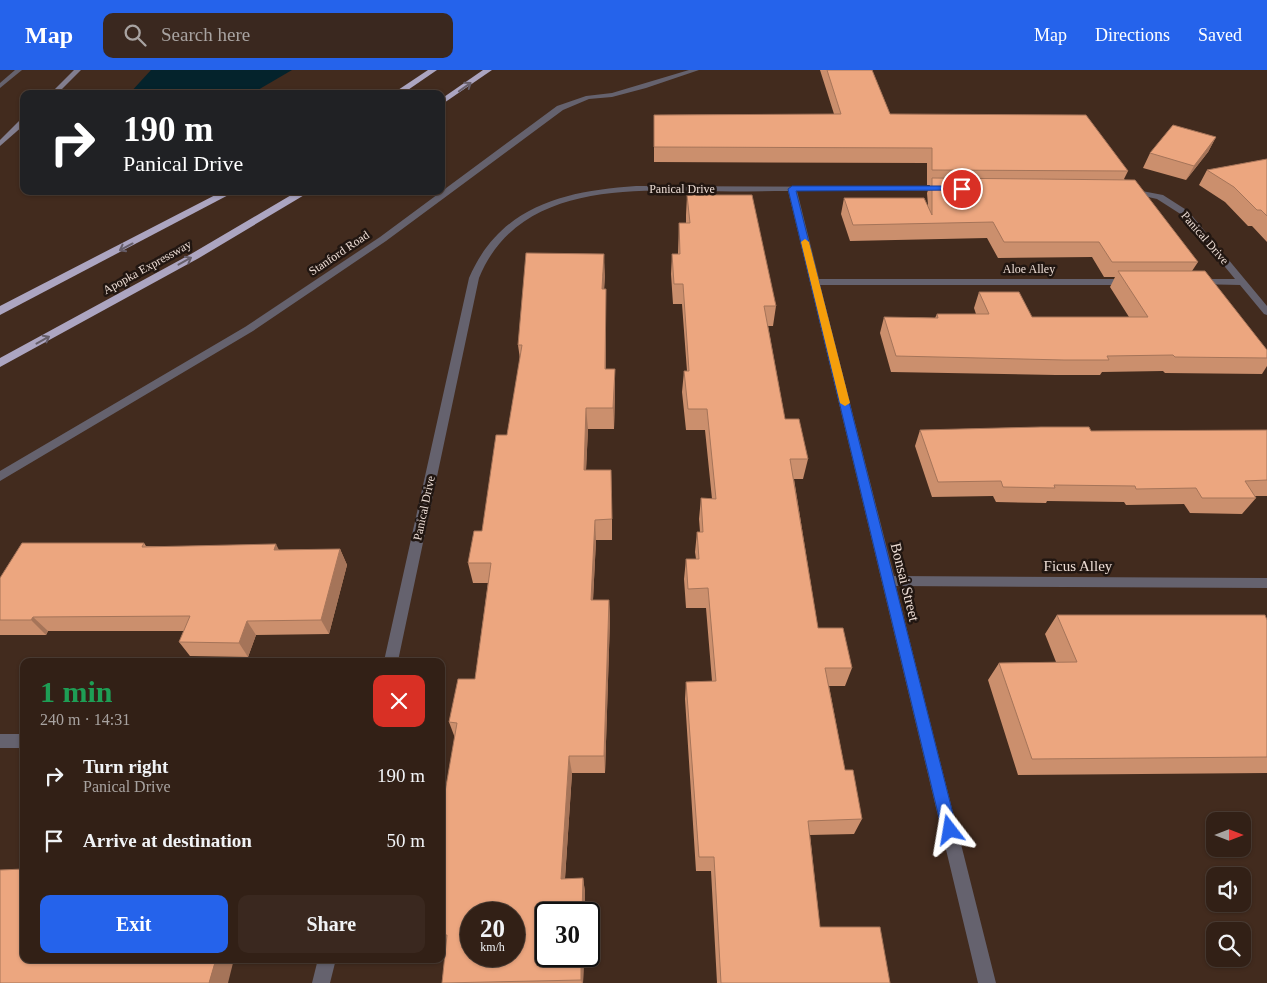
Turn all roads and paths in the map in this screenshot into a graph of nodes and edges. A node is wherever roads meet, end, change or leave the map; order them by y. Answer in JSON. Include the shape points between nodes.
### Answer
{"nodes":[{"id":1,"x":19,"y":70,"type":"edge"},
{"id":2,"x":78,"y":70,"type":"edge"},
{"id":3,"x":433,"y":70,"type":"edge"},
{"id":4,"x":488,"y":70,"type":"edge"},
{"id":5,"x":696,"y":70,"type":"edge"},
{"id":6,"x":0,"y":86,"type":"edge"},
{"id":7,"x":57,"y":90,"type":"edge"},
{"id":8,"x":402,"y":90,"type":"edge"},
{"id":9,"x":445,"y":100,"type":"edge"},
{"id":10,"x":20,"y":125,"type":"edge"},
{"id":11,"x":0,"y":144,"type":"edge"},
{"id":12,"x":792,"y":189,"type":"junction"},
{"id":13,"x":958,"y":189,"type":"edge"},
{"id":14,"x":1122,"y":189,"type":"edge"},
{"id":15,"x":445,"y":193,"type":"edge"},
{"id":16,"x":223,"y":195,"type":"edge"},
{"id":17,"x":299,"y":195,"type":"edge"},
{"id":18,"x":442,"y":195,"type":"edge"},
{"id":19,"x":815,"y":282,"type":"junction"},
{"id":20,"x":1143,"y":282,"type":"edge"},
{"id":21,"x":1183,"y":282,"type":"edge"},
{"id":22,"x":1243,"y":282,"type":"junction"},
{"id":23,"x":0,"y":311,"type":"edge"},
{"id":24,"x":1267,"y":312,"type":"edge"},
{"id":25,"x":0,"y":363,"type":"edge"},
{"id":26,"x":0,"y":477,"type":"edge"},
{"id":27,"x":888,"y":581,"type":"junction"},
{"id":28,"x":1267,"y":583,"type":"edge"},
{"id":29,"x":392,"y":658,"type":"edge"},
{"id":30,"x":0,"y":741,"type":"edge"},
{"id":31,"x":20,"y":741,"type":"edge"},
{"id":32,"x":326,"y":963,"type":"edge"},
{"id":33,"x":321,"y":983,"type":"edge"},
{"id":34,"x":987,"y":983,"type":"edge"}],
"edges":[{"from":1,"to":6,"type":"street"},
{"from":2,"to":7,"type":"main road"},
{"from":3,"to":8,"type":"highway"},
{"from":9,"to":4,"type":"highway","one_way":true},
{"from":5,"to":15,"type":"street","name":"Stanford Road","via":[[612,95],[588,96],[560,108]]},
{"from":10,"to":11,"type":"main road"},
{"from":12,"to":13,"type":"street","name":"Panical Drive"},
{"from":12,"to":19,"type":"street","name":"Bonsai Street"},
{"from":12,"to":29,"type":"street","name":"Panical Drive","via":[[610,190],[544,207],[515,222],[492,241],[474,278]]},
{"from":14,"to":22,"type":"street","name":"Panical Drive","via":[[1160,197],[1174,204]]},
{"from":16,"to":23,"type":"highway","name":"Apopka Expressway","one_way":true},
{"from":25,"to":17,"type":"highway","name":"Apopka Expressway","one_way":true},
{"from":18,"to":26,"type":"street","name":"Stanford Road","via":[[249,329]]},
{"from":19,"to":20,"type":"street","name":"Aloe Alley"},
{"from":19,"to":27,"type":"street","name":"Bonsai Street"},
{"from":21,"to":22,"type":"street"},
{"from":22,"to":24,"type":"street","name":"Panical Drive"},
{"from":27,"to":28,"type":"street","name":"Ficus Alley"},
{"from":27,"to":34,"type":"street","name":"Bonsai Street"},
{"from":30,"to":31,"type":"street"},
{"from":32,"to":33,"type":"street"}]}
